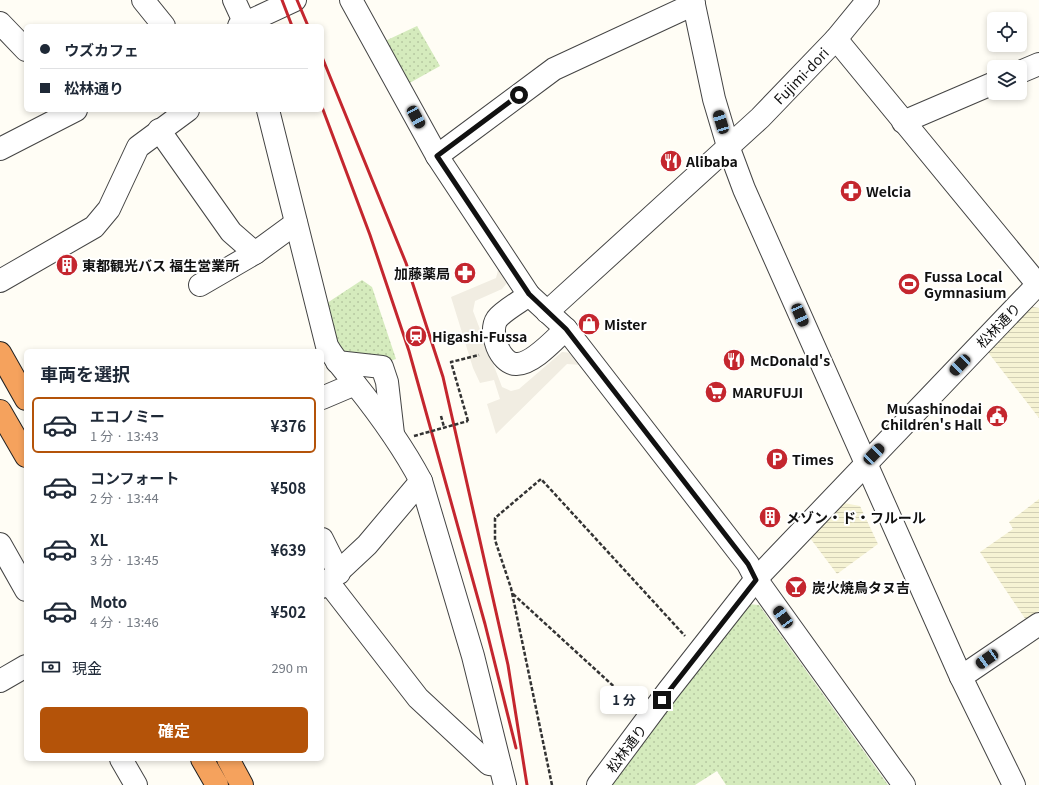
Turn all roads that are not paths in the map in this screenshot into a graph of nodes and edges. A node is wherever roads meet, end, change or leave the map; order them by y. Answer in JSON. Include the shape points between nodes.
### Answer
{"nodes":[{"id":1,"x":143,"y":0,"type":"edge"},
{"id":2,"x":234,"y":0,"type":"edge"},
{"id":3,"x":295,"y":0,"type":"edge"},
{"id":4,"x":352,"y":0,"type":"edge"},
{"id":5,"x":868,"y":0,"type":"edge"},
{"id":6,"x":693,"y":2,"type":"edge"},
{"id":7,"x":0,"y":23,"type":"edge"},
{"id":8,"x":162,"y":24,"type":"edge"},
{"id":9,"x":243,"y":24,"type":"edge"},
{"id":10,"x":245,"y":24,"type":"edge"},
{"id":11,"x":836,"y":39,"type":"junction"},
{"id":12,"x":24,"y":48,"type":"edge"},
{"id":13,"x":1039,"y":64,"type":"edge"},
{"id":14,"x":1027,"y":69,"type":"edge"},
{"id":15,"x":987,"y":86,"type":"edge"},
{"id":16,"x":72,"y":112,"type":"edge"},
{"id":17,"x":185,"y":112,"type":"edge"},
{"id":18,"x":268,"y":112,"type":"edge"},
{"id":19,"x":903,"y":122,"type":"junction"},
{"id":20,"x":159,"y":130,"type":"junction"},
{"id":21,"x":728,"y":146,"type":"junction"},
{"id":22,"x":0,"y":149,"type":"edge"},
{"id":23,"x":437,"y":156,"type":"junction"},
{"id":24,"x":296,"y":223,"type":"junction"},
{"id":25,"x":255,"y":253,"type":"junction"},
{"id":26,"x":0,"y":280,"type":"edge"},
{"id":27,"x":1038,"y":284,"type":"edge"},
{"id":28,"x":200,"y":285,"type":"dead end"},
{"id":29,"x":529,"y":294,"type":"junction"},
{"id":30,"x":547,"y":312,"type":"junction"},
{"id":31,"x":566,"y":329,"type":"junction"},
{"id":32,"x":0,"y":353,"type":"edge"},
{"id":33,"x":337,"y":362,"type":"junction"},
{"id":34,"x":356,"y":384,"type":"junction"},
{"id":35,"x":24,"y":395,"type":"edge"},
{"id":36,"x":324,"y":397,"type":"edge"},
{"id":37,"x":0,"y":411,"type":"edge"},
{"id":38,"x":404,"y":435,"type":"junction"},
{"id":39,"x":24,"y":453,"type":"edge"},
{"id":40,"x":865,"y":463,"type":"junction"},
{"id":41,"x":421,"y":481,"type":"junction"},
{"id":42,"x":0,"y":544,"type":"edge"},
{"id":43,"x":324,"y":549,"type":"edge"},
{"id":44,"x":330,"y":580,"type":"edge"},
{"id":45,"x":756,"y":580,"type":"junction"},
{"id":46,"x":24,"y":586,"type":"edge"},
{"id":47,"x":1039,"y":624,"type":"edge"},
{"id":48,"x":24,"y":667,"type":"edge"},
{"id":49,"x":961,"y":677,"type":"junction"},
{"id":50,"x":0,"y":681,"type":"edge"},
{"id":51,"x":122,"y":761,"type":"edge"},
{"id":52,"x":203,"y":761,"type":"edge"},
{"id":53,"x":229,"y":761,"type":"edge"},
{"id":54,"x":503,"y":775,"type":"edge"},
{"id":55,"x":136,"y":785,"type":"edge"},
{"id":56,"x":217,"y":785,"type":"edge"},
{"id":57,"x":242,"y":785,"type":"edge"},
{"id":58,"x":598,"y":785,"type":"edge"},
{"id":59,"x":904,"y":785,"type":"edge"},
{"id":60,"x":1014,"y":785,"type":"edge"}],
"edges":[{"from":1,"to":8,"type":"street"},
{"from":2,"to":9,"type":"street"},
{"from":3,"to":10,"type":"street"},
{"from":4,"to":23,"type":"street"},
{"from":5,"to":11,"type":"street","name":"Fujimi-dori"},
{"from":6,"to":21,"type":"street","via":[[714,99]]},
{"from":6,"to":23,"type":"street","via":[[554,69]]},
{"from":7,"to":12,"type":"street"},
{"from":11,"to":19,"type":"street"},
{"from":11,"to":21,"type":"street","name":"Fujimi-dori","via":[[760,118]]},
{"from":13,"to":14,"type":"street"},
{"from":15,"to":19,"type":"street"},
{"from":16,"to":22,"type":"street"},
{"from":17,"to":20,"type":"street"},
{"from":18,"to":24,"type":"street"},
{"from":19,"to":27,"type":"street"},
{"from":20,"to":25,"type":"street","via":[[231,232]]},
{"from":20,"to":26,"type":"street","via":[[138,147],[109,209],[94,227]]},
{"from":21,"to":30,"type":"street","name":"Fujimi-dori"},
{"from":21,"to":40,"type":"street","via":[[744,189]]},
{"from":23,"to":29,"type":"street"},
{"from":24,"to":25,"type":"street"},
{"from":24,"to":33,"type":"street","via":[[327,346]]},
{"from":25,"to":28,"type":"street"},
{"from":27,"to":40,"type":"street","name":"松林通り"},
{"from":29,"to":30,"type":"street"},
{"from":29,"to":31,"type":"street","via":[[497,319],[492,332],[496,345],[508,361],[516,364],[533,359]]},
{"from":30,"to":31,"type":"street"},
{"from":31,"to":45,"type":"street","via":[[748,564]]},
{"from":32,"to":35,"type":"highway"},
{"from":33,"to":34,"type":"street"},
{"from":33,"to":38,"type":"street","via":[[382,366]]},
{"from":34,"to":36,"type":"street"},
{"from":34,"to":38,"type":"street"},
{"from":37,"to":39,"type":"highway"},
{"from":38,"to":41,"type":"street","via":[[409,457]]},
{"from":40,"to":45,"type":"street","name":"松林通り"},
{"from":40,"to":49,"type":"street"},
{"from":41,"to":44,"type":"street","via":[[367,544]]},
{"from":41,"to":54,"type":"street","via":[[468,641]]},
{"from":42,"to":46,"type":"street"},
{"from":43,"to":44,"type":"street"},
{"from":44,"to":54,"type":"street","via":[[418,698]]},
{"from":45,"to":58,"type":"street","name":"松林通り"},
{"from":45,"to":59,"type":"street"},
{"from":47,"to":49,"type":"street"},
{"from":48,"to":50,"type":"street"},
{"from":49,"to":60,"type":"street"},
{"from":51,"to":55,"type":"street"},
{"from":52,"to":56,"type":"highway"},
{"from":53,"to":57,"type":"highway"}]}
